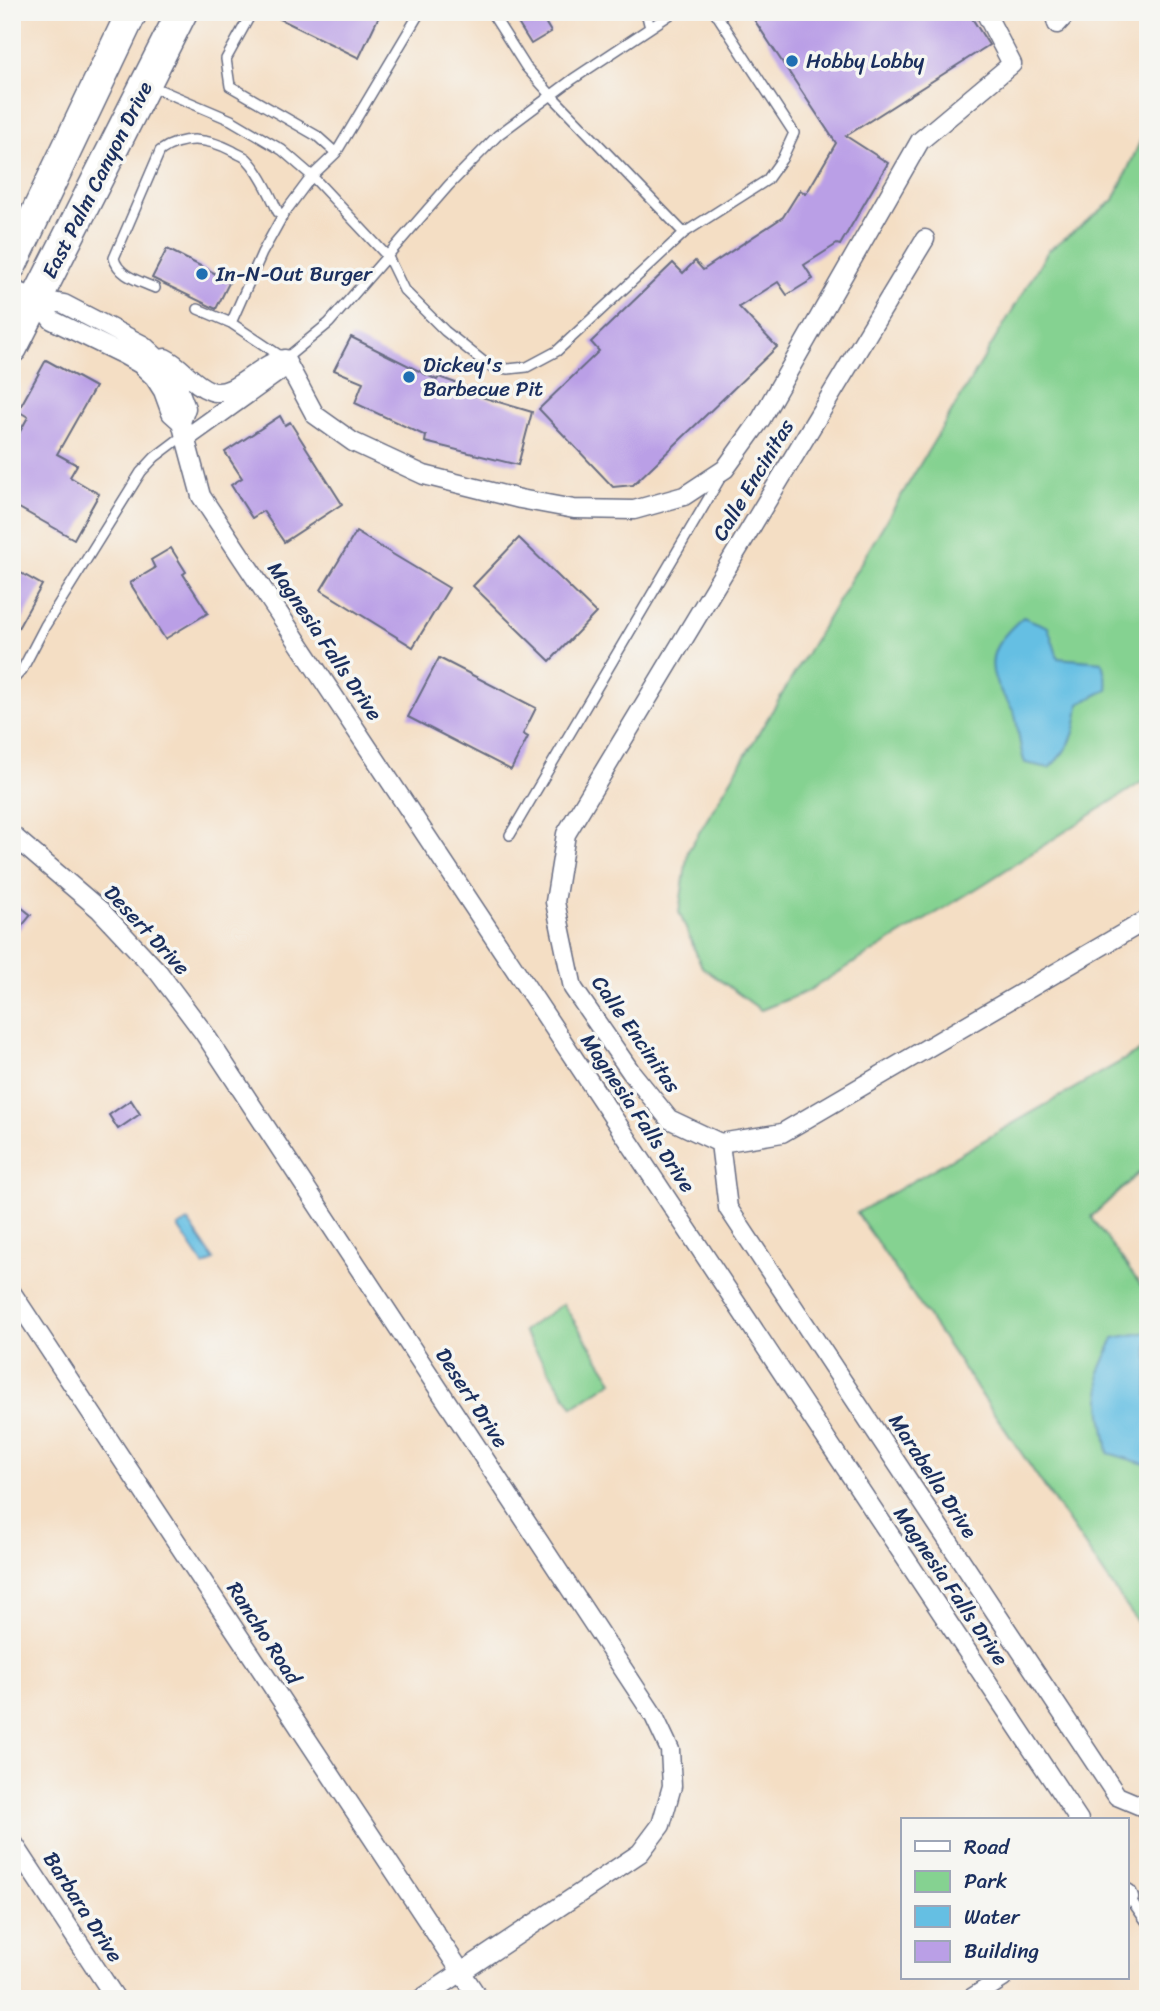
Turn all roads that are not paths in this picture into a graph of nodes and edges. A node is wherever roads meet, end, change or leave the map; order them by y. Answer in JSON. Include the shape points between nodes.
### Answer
{"nodes":[{"id":1,"x":132,"y":12,"type":"edge"},
{"id":2,"x":182,"y":12,"type":"edge"},
{"id":3,"x":252,"y":12,"type":"edge"},
{"id":4,"x":420,"y":12,"type":"edge"},
{"id":5,"x":491,"y":12,"type":"edge"},
{"id":6,"x":646,"y":12,"type":"edge"},
{"id":7,"x":674,"y":12,"type":"edge"},
{"id":8,"x":715,"y":12,"type":"edge"},
{"id":9,"x":985,"y":12,"type":"edge"},
{"id":10,"x":1054,"y":12,"type":"edge"},
{"id":11,"x":1068,"y":12,"type":"edge"},
{"id":12,"x":650,"y":28,"type":"junction"},
{"id":13,"x":146,"y":83,"type":"junction"},
{"id":14,"x":551,"y":95,"type":"junction"},
{"id":15,"x":336,"y":153,"type":"junction"},
{"id":16,"x":312,"y":176,"type":"junction"},
{"id":17,"x":278,"y":212,"type":"dead end"},
{"id":18,"x":684,"y":233,"type":"junction"},
{"id":19,"x":925,"y":239,"type":"dead end"},
{"id":20,"x":388,"y":257,"type":"junction"},
{"id":21,"x":12,"y":264,"type":"edge"},
{"id":22,"x":155,"y":288,"type":"dead end"},
{"id":23,"x":24,"y":294,"type":"edge"},
{"id":24,"x":198,"y":309,"type":"dead end"},
{"id":25,"x":231,"y":323,"type":"junction"},
{"id":26,"x":12,"y":348,"type":"edge"},
{"id":27,"x":151,"y":352,"type":"junction"},
{"id":28,"x":285,"y":359,"type":"junction"},
{"id":29,"x":183,"y":432,"type":"junction"},
{"id":30,"x":725,"y":469,"type":"junction"},
{"id":31,"x":12,"y":681,"type":"edge"},
{"id":32,"x":12,"y":835,"type":"edge"},
{"id":33,"x":510,"y":835,"type":"dead end"},
{"id":34,"x":1148,"y":919,"type":"edge"},
{"id":35,"x":720,"y":1143,"type":"junction"},
{"id":36,"x":12,"y":1293,"type":"edge"},
{"id":37,"x":1148,"y":1809,"type":"edge"},
{"id":38,"x":1078,"y":1818,"type":"edge"},
{"id":39,"x":12,"y":1841,"type":"edge"},
{"id":40,"x":1128,"y":1896,"type":"edge"},
{"id":41,"x":1148,"y":1924,"type":"edge"},
{"id":42,"x":461,"y":1972,"type":"junction"},
{"id":43,"x":1000,"y":1980,"type":"edge"},
{"id":44,"x":116,"y":1999,"type":"edge"},
{"id":45,"x":421,"y":1999,"type":"edge"},
{"id":46,"x":479,"y":1999,"type":"edge"},
{"id":47,"x":970,"y":1999,"type":"edge"}],
"edges":[{"from":1,"to":21,"type":"main road","name":"East Palm Canyon Drive"},
{"from":2,"to":13,"type":"main road","name":"East Palm Canyon Drive"},
{"from":3,"to":15,"type":"lane","via":[[226,59],[230,86],[317,136]]},
{"from":4,"to":15,"type":"lane"},
{"from":5,"to":14,"type":"lane","via":[[526,67]]},
{"from":6,"to":12,"type":"lane"},
{"from":7,"to":12,"type":"lane"},
{"from":8,"to":18,"type":"lane","via":[[794,133],[766,180]]},
{"from":9,"to":30,"type":"street","via":[[1012,64],[920,141],[761,419]]},
{"from":10,"to":11,"type":"street","via":[[1057,24]]},
{"from":12,"to":14,"type":"lane"},
{"from":13,"to":16,"type":"lane","via":[[231,121],[282,150]]},
{"from":13,"to":23,"type":"main road","name":"East Palm Canyon Drive"},
{"from":14,"to":18,"type":"lane"},
{"from":14,"to":20,"type":"lane","via":[[498,135]]},
{"from":15,"to":16,"type":"lane"},
{"from":16,"to":20,"type":"lane"},
{"from":16,"to":25,"type":"lane","via":[[267,243]]},
{"from":17,"to":22,"type":"lane","via":[[247,159],[197,139],[170,144],[160,151],[114,258],[123,274]]},
{"from":18,"to":20,"type":"lane","via":[[557,351],[527,367],[508,369],[489,366],[445,331],[404,290]]},
{"from":19,"to":35,"type":"street","name":"Calle Encinitas","via":[[566,834],[555,902],[573,988],[669,1119]]},
{"from":20,"to":28,"type":"lane","via":[[329,323]]},
{"from":23,"to":26,"type":"main road","name":"East Palm Canyon Drive"},
{"from":23,"to":27,"type":"street","name":"Magnesia Falls Drive","via":[[64,304]]},
{"from":23,"to":29,"type":"street","name":"Magnesia Falls Drive","via":[[52,320],[140,364],[163,391]]},
{"from":24,"to":25,"type":"lane"},
{"from":25,"to":28,"type":"lane"},
{"from":27,"to":28,"type":"street","via":[[214,392],[232,389],[272,361]]},
{"from":27,"to":29,"type":"street","name":"Magnesia Falls Drive","via":[[176,382],[186,408]]},
{"from":28,"to":29,"type":"street","via":[[281,370]]},
{"from":28,"to":30,"type":"street","via":[[315,415],[353,442],[424,475],[508,496],[574,509],[634,510],[684,496]]},
{"from":29,"to":31,"type":"lane","via":[[141,472]]},
{"from":29,"to":38,"type":"street","name":"Magnesia Falls Drive","via":[[201,496]]},
{"from":30,"to":33,"type":"lane"},
{"from":32,"to":42,"type":"street","name":"Desert Drive","via":[[100,910],[159,973],[204,1033],[654,1716],[670,1750],[672,1786],[661,1825],[640,1853]]},
{"from":34,"to":35,"type":"street","via":[[782,1133]]},
{"from":35,"to":37,"type":"street","name":"Marabella Drive","via":[[728,1208],[1117,1796]]},
{"from":36,"to":42,"type":"street","name":"Rancho Road"},
{"from":39,"to":44,"type":"street","name":"Barbara Drive"},
{"from":40,"to":41,"type":"lane"},
{"from":42,"to":45,"type":"street"},
{"from":42,"to":46,"type":"street","name":"Rancho Road"},
{"from":43,"to":47,"type":"street"}]}
